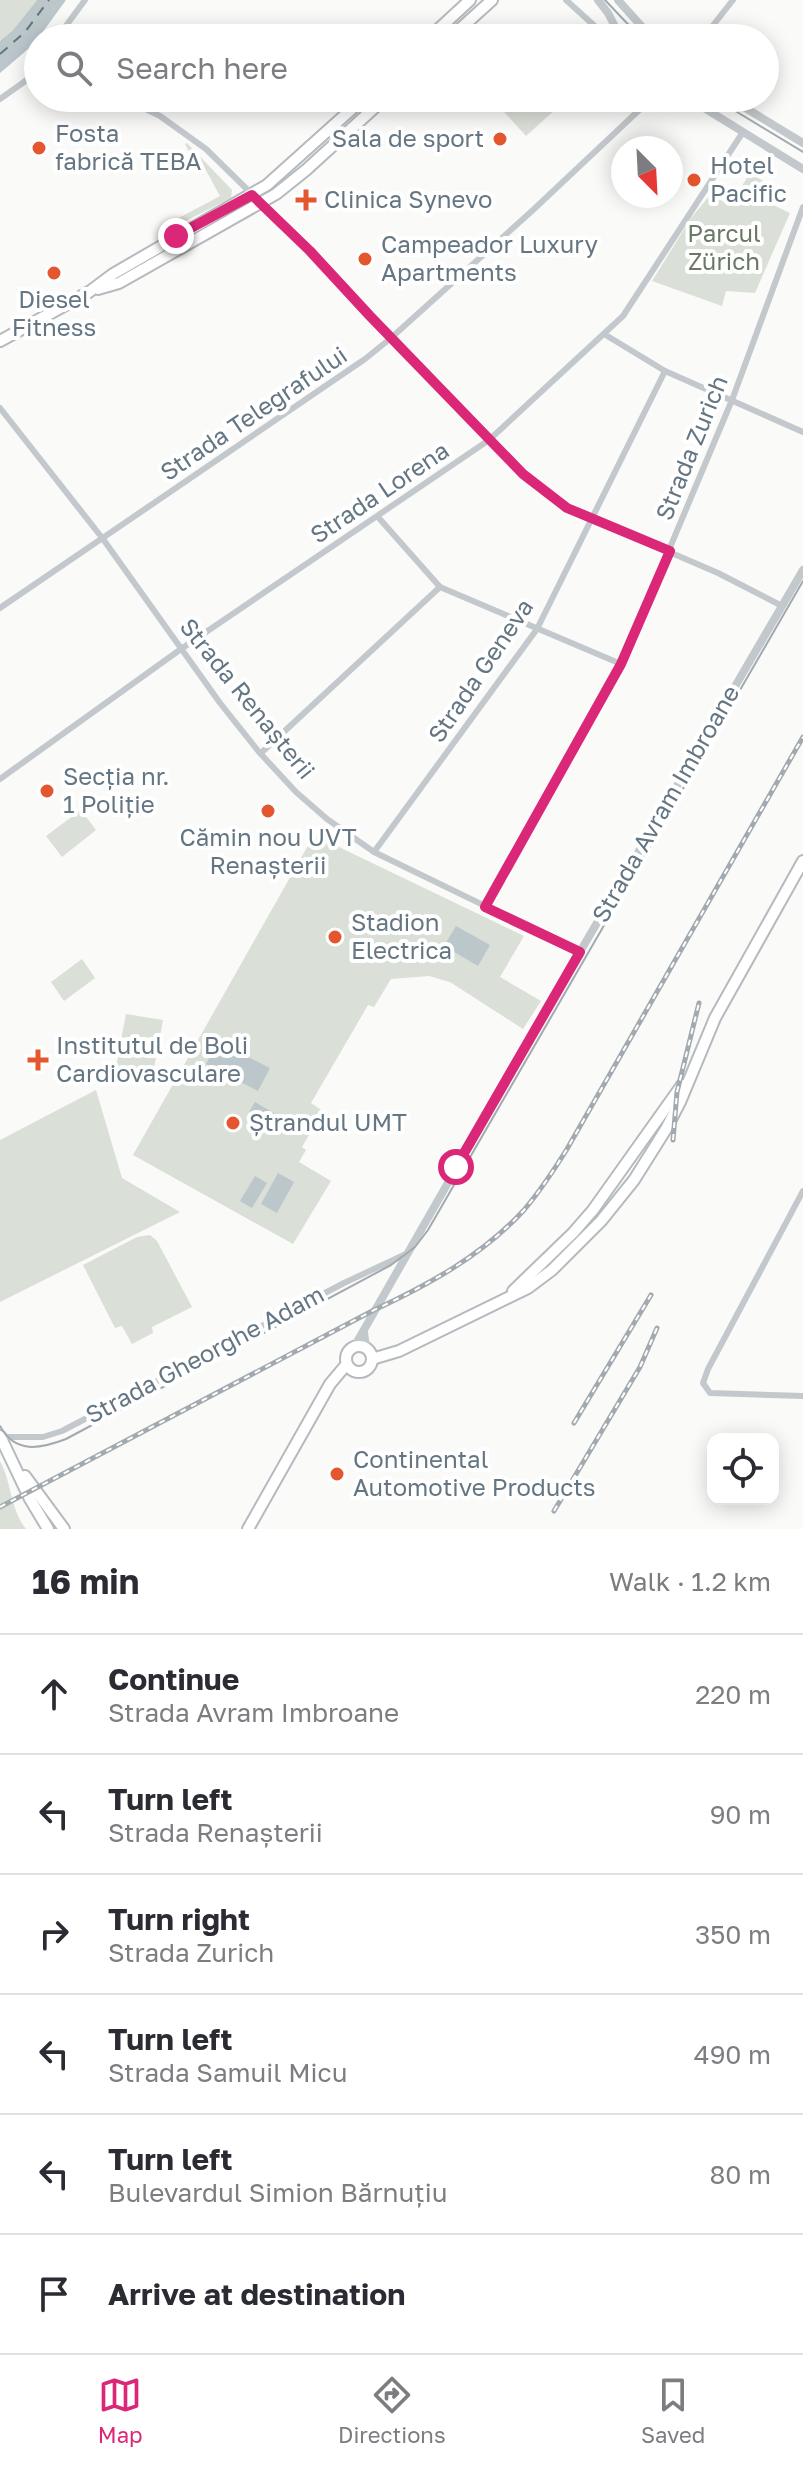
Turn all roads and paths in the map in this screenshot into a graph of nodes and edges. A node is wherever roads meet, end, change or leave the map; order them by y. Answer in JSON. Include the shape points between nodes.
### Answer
{"nodes":[{"id":1,"x":85,"y":0,"type":"edge"},
{"id":2,"x":470,"y":0,"type":"edge"},
{"id":3,"x":492,"y":0,"type":"edge"},
{"id":4,"x":566,"y":0,"type":"edge"},
{"id":5,"x":598,"y":0,"type":"edge"},
{"id":6,"x":618,"y":0,"type":"edge"},
{"id":7,"x":733,"y":0,"type":"edge"},
{"id":8,"x":67,"y":24,"type":"edge"},
{"id":9,"x":444,"y":24,"type":"edge"},
{"id":10,"x":465,"y":24,"type":"edge"},
{"id":11,"x":593,"y":24,"type":"edge"},
{"id":12,"x":614,"y":24,"type":"edge"},
{"id":13,"x":639,"y":24,"type":"edge"},
{"id":14,"x":714,"y":24,"type":"edge"},
{"id":15,"x":24,"y":79,"type":"edge"},
{"id":16,"x":0,"y":99,"type":"edge"},
{"id":17,"x":148,"y":112,"type":"edge"},
{"id":18,"x":349,"y":112,"type":"edge"},
{"id":19,"x":370,"y":112,"type":"edge"},
{"id":20,"x":637,"y":112,"type":"edge"},
{"id":21,"x":711,"y":112,"type":"edge"},
{"id":22,"x":752,"y":112,"type":"edge"},
{"id":23,"x":743,"y":132,"type":"junction"},
{"id":24,"x":803,"y":143,"type":"edge"},
{"id":25,"x":803,"y":169,"type":"edge"},
{"id":26,"x":252,"y":195,"type":"junction"},
{"id":27,"x":262,"y":203,"type":"junction"},
{"id":28,"x":803,"y":207,"type":"edge"},
{"id":29,"x":89,"y":292,"type":"junction"},
{"id":30,"x":604,"y":334,"type":"junction"},
{"id":31,"x":391,"y":338,"type":"junction"},
{"id":32,"x":0,"y":341,"type":"edge"},
{"id":33,"x":665,"y":371,"type":"junction"},
{"id":34,"x":732,"y":400,"type":"junction"},
{"id":35,"x":0,"y":408,"type":"edge"},
{"id":36,"x":803,"y":432,"type":"edge"},
{"id":37,"x":489,"y":440,"type":"junction"},
{"id":38,"x":378,"y":517,"type":"junction"},
{"id":39,"x":590,"y":519,"type":"junction"},
{"id":40,"x":103,"y":539,"type":"junction"},
{"id":41,"x":670,"y":551,"type":"junction"},
{"id":42,"x":803,"y":570,"type":"edge"},
{"id":43,"x":440,"y":587,"type":"junction"},
{"id":44,"x":782,"y":606,"type":"junction"},
{"id":45,"x":0,"y":608,"type":"edge"},
{"id":46,"x":537,"y":629,"type":"junction"},
{"id":47,"x":181,"y":649,"type":"junction"},
{"id":48,"x":621,"y":664,"type":"junction"},
{"id":49,"x":261,"y":753,"type":"junction"},
{"id":50,"x":0,"y":779,"type":"edge"},
{"id":51,"x":374,"y":852,"type":"junction"},
{"id":52,"x":803,"y":861,"type":"edge"},
{"id":53,"x":485,"y":907,"type":"junction"},
{"id":54,"x":580,"y":952,"type":"junction"},
{"id":55,"x":803,"y":1191,"type":"edge"},
{"id":56,"x":406,"y":1254,"type":"junction"},
{"id":57,"x":364,"y":1331,"type":"junction"},
{"id":58,"x":366,"y":1348,"type":"junction"},
{"id":59,"x":353,"y":1349,"type":"junction"},
{"id":60,"x":372,"y":1359,"type":"junction"},
{"id":61,"x":346,"y":1365,"type":"junction"},
{"id":62,"x":803,"y":1396,"type":"edge"},
{"id":63,"x":0,"y":1436,"type":"edge"},
{"id":64,"x":10,"y":1455,"type":"junction"},
{"id":65,"x":48,"y":1529,"type":"edge"},
{"id":66,"x":64,"y":1529,"type":"edge"},
{"id":67,"x":248,"y":1529,"type":"edge"}],
"edges":[{"from":1,"to":8,"type":"street"},
{"from":2,"to":9,"type":"main road"},
{"from":3,"to":10,"type":"main road"},
{"from":4,"to":11,"type":"street"},
{"from":5,"to":12,"type":"street"},
{"from":6,"to":13,"type":"street"},
{"from":7,"to":14,"type":"street"},
{"from":15,"to":16,"type":"street"},
{"from":17,"to":26,"type":"street","via":[[206,149]]},
{"from":18,"to":26,"type":"main road"},
{"from":19,"to":27,"type":"main road"},
{"from":20,"to":31,"type":"street","name":"Strada Telegrafului"},
{"from":21,"to":23,"type":"street"},
{"from":22,"to":24,"type":"street"},
{"from":23,"to":25,"type":"street"},
{"from":23,"to":30,"type":"street","name":"Strada Lorena","via":[[623,316]]},
{"from":26,"to":27,"type":"street"},
{"from":26,"to":29,"type":"main road"},
{"from":27,"to":29,"type":"main road","via":[[119,283]]},
{"from":27,"to":31,"type":"street"},
{"from":28,"to":34,"type":"street","name":"Strada Zurich"},
{"from":29,"to":32,"type":"main road"},
{"from":30,"to":33,"type":"street"},
{"from":30,"to":37,"type":"street","name":"Strada Lorena"},
{"from":31,"to":37,"type":"street"},
{"from":31,"to":40,"type":"street","name":"Strada Telegrafului"},
{"from":33,"to":34,"type":"street"},
{"from":33,"to":39,"type":"street","name":"Strada Geneva"},
{"from":34,"to":36,"type":"street"},
{"from":34,"to":41,"type":"street","name":"Strada Zurich"},
{"from":35,"to":40,"type":"street","name":"Strada Renașterii"},
{"from":37,"to":38,"type":"street","name":"Strada Lorena"},
{"from":37,"to":39,"type":"street","via":[[548,495]]},
{"from":38,"to":43,"type":"street"},
{"from":38,"to":47,"type":"street","name":"Strada Lorena"},
{"from":39,"to":41,"type":"street"},
{"from":39,"to":46,"type":"street","name":"Strada Geneva"},
{"from":40,"to":45,"type":"street","name":"Strada Telegrafului"},
{"from":40,"to":47,"type":"street","name":"Strada Renașterii"},
{"from":41,"to":44,"type":"street"},
{"from":41,"to":48,"type":"street","name":"Strada Zurich"},
{"from":42,"to":44,"type":"street","name":"Strada Avram Imbroane"},
{"from":43,"to":46,"type":"street"},
{"from":43,"to":49,"type":"street"},
{"from":44,"to":54,"type":"street","name":"Strada Avram Imbroane"},
{"from":46,"to":48,"type":"street"},
{"from":46,"to":51,"type":"street","name":"Strada Geneva"},
{"from":47,"to":49,"type":"street","name":"Strada Renașterii"},
{"from":47,"to":50,"type":"street","name":"Strada Lorena"},
{"from":48,"to":53,"type":"street","name":"Strada Zurich"},
{"from":49,"to":51,"type":"street","name":"Strada Renașterii","via":[[296,792]]},
{"from":51,"to":53,"type":"street","name":"Strada Renașterii"},
{"from":52,"to":60,"type":"main road","via":[[692,1070],[580,1226],[502,1301]]},
{"from":53,"to":54,"type":"street","name":"Strada Renașterii"},
{"from":54,"to":56,"type":"street","name":"Strada Avram Imbroane"},
{"from":55,"to":62,"type":"street","via":[[703,1383],[710,1393]]},
{"from":56,"to":57,"type":"street","name":"Strada Avram Imbroane"},
{"from":56,"to":63,"type":"street","name":"Strada Gheorghe Adam","via":[[62,1431],[43,1437]]},
{"from":57,"to":58,"type":"street"},
{"from":57,"to":59,"type":"street","name":"Strada Avram Imbroane"},
{"from":58,"to":59,"type":"main road"},
{"from":58,"to":60,"type":"main road"},
{"from":59,"to":61,"type":"main road","via":[[345,1357]]},
{"from":60,"to":61,"type":"main road","via":[[363,1370]]},
{"from":61,"to":67,"type":"main road"},
{"from":63,"to":64,"type":"main road","name":"Strada Gheorghe Adam"},
{"from":64,"to":65,"type":"main road","name":"Strada Gheorghe Adam"},
{"from":64,"to":66,"type":"main road","name":"Strada Gheorghe Adam"}]}
